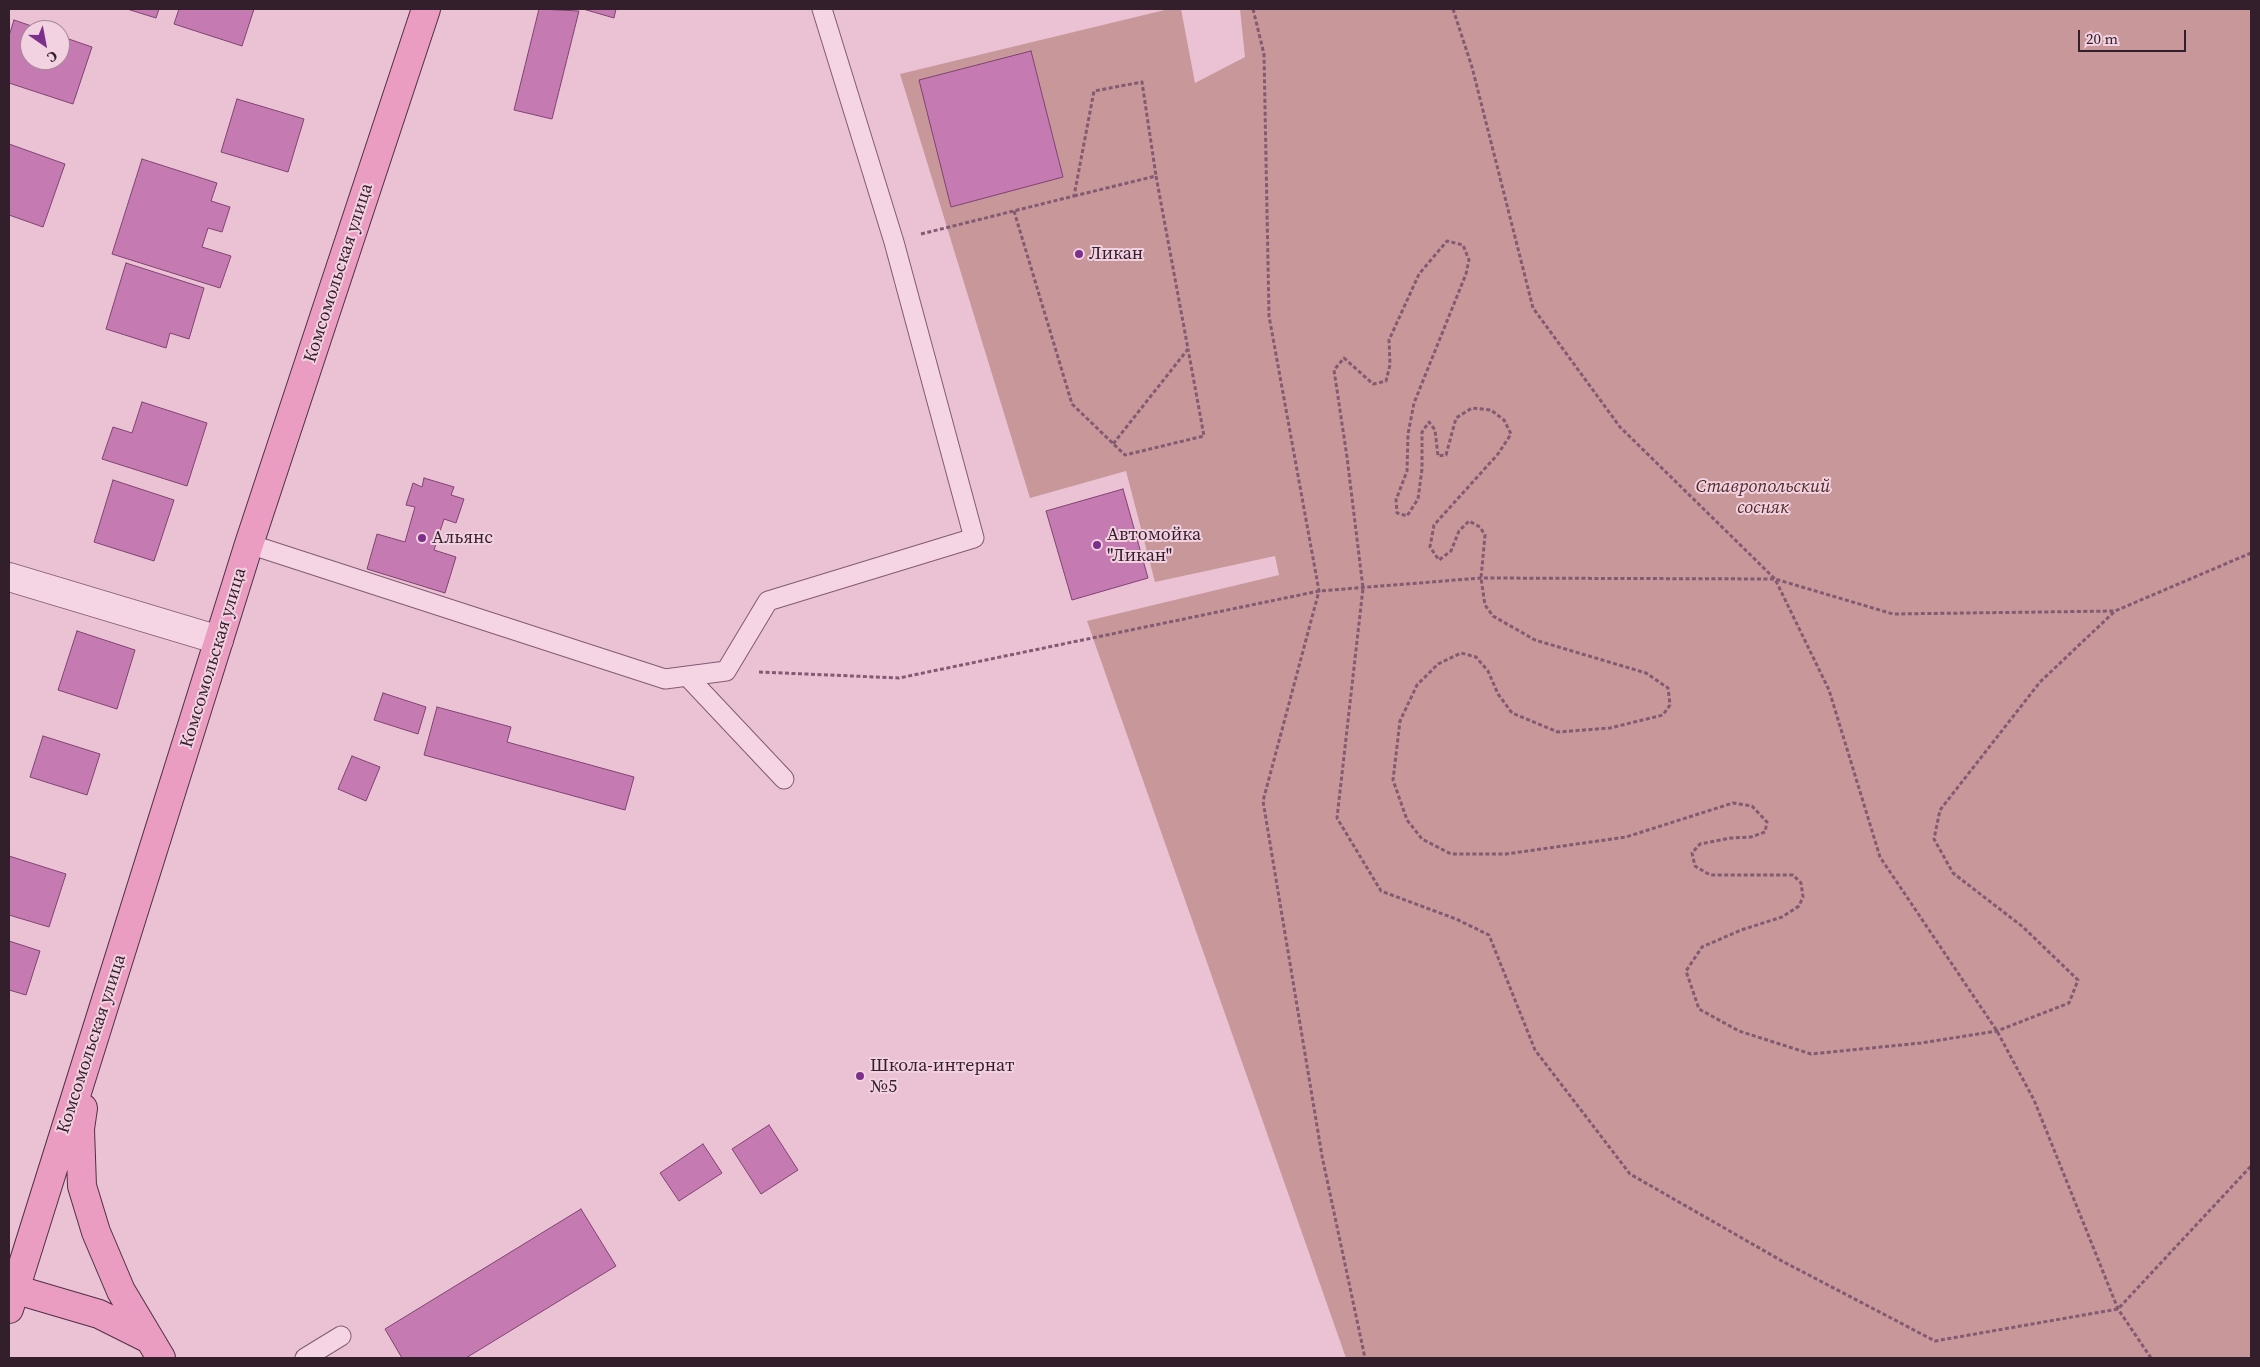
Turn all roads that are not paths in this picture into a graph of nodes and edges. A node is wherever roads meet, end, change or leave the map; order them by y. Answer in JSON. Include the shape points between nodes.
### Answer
{"nodes":[{"id":1,"x":426,"y":9,"type":"edge"},
{"id":2,"x":822,"y":9,"type":"edge"},
{"id":3,"x":249,"y":544,"type":"junction"},
{"id":4,"x":9,"y":577,"type":"edge"},
{"id":5,"x":220,"y":640,"type":"junction"},
{"id":6,"x":687,"y":676,"type":"junction"},
{"id":7,"x":784,"y":779,"type":"dead end"},
{"id":8,"x":91,"y":1046,"type":"junction"},
{"id":9,"x":12,"y":1299,"type":"edge"},
{"id":10,"x":341,"y":1336,"type":"dead end"},
{"id":11,"x":155,"y":1348,"type":"edge"},
{"id":12,"x":305,"y":1358,"type":"edge"}],
"edges":[{"from":1,"to":3,"type":"main road","name":"Комсомольская улица"},
{"from":2,"to":6,"type":"lane","via":[[894,242],[974,538],[768,601],[726,671]]},
{"from":3,"to":5,"type":"main road","name":"Комсомольская улица"},
{"from":3,"to":6,"type":"lane","via":[[665,679]]},
{"from":4,"to":5,"type":"street"},
{"from":5,"to":8,"type":"main road","name":"Комсомольская улица"},
{"from":6,"to":7,"type":"lane"},
{"from":8,"to":9,"type":"main road","name":"Комсомольская улица"},
{"from":8,"to":11,"type":"main road","via":[[80,1129],[82,1186],[96,1232],[121,1292]]},
{"from":9,"to":11,"type":"main road","via":[[99,1314]]},
{"from":10,"to":12,"type":"lane"}]}
